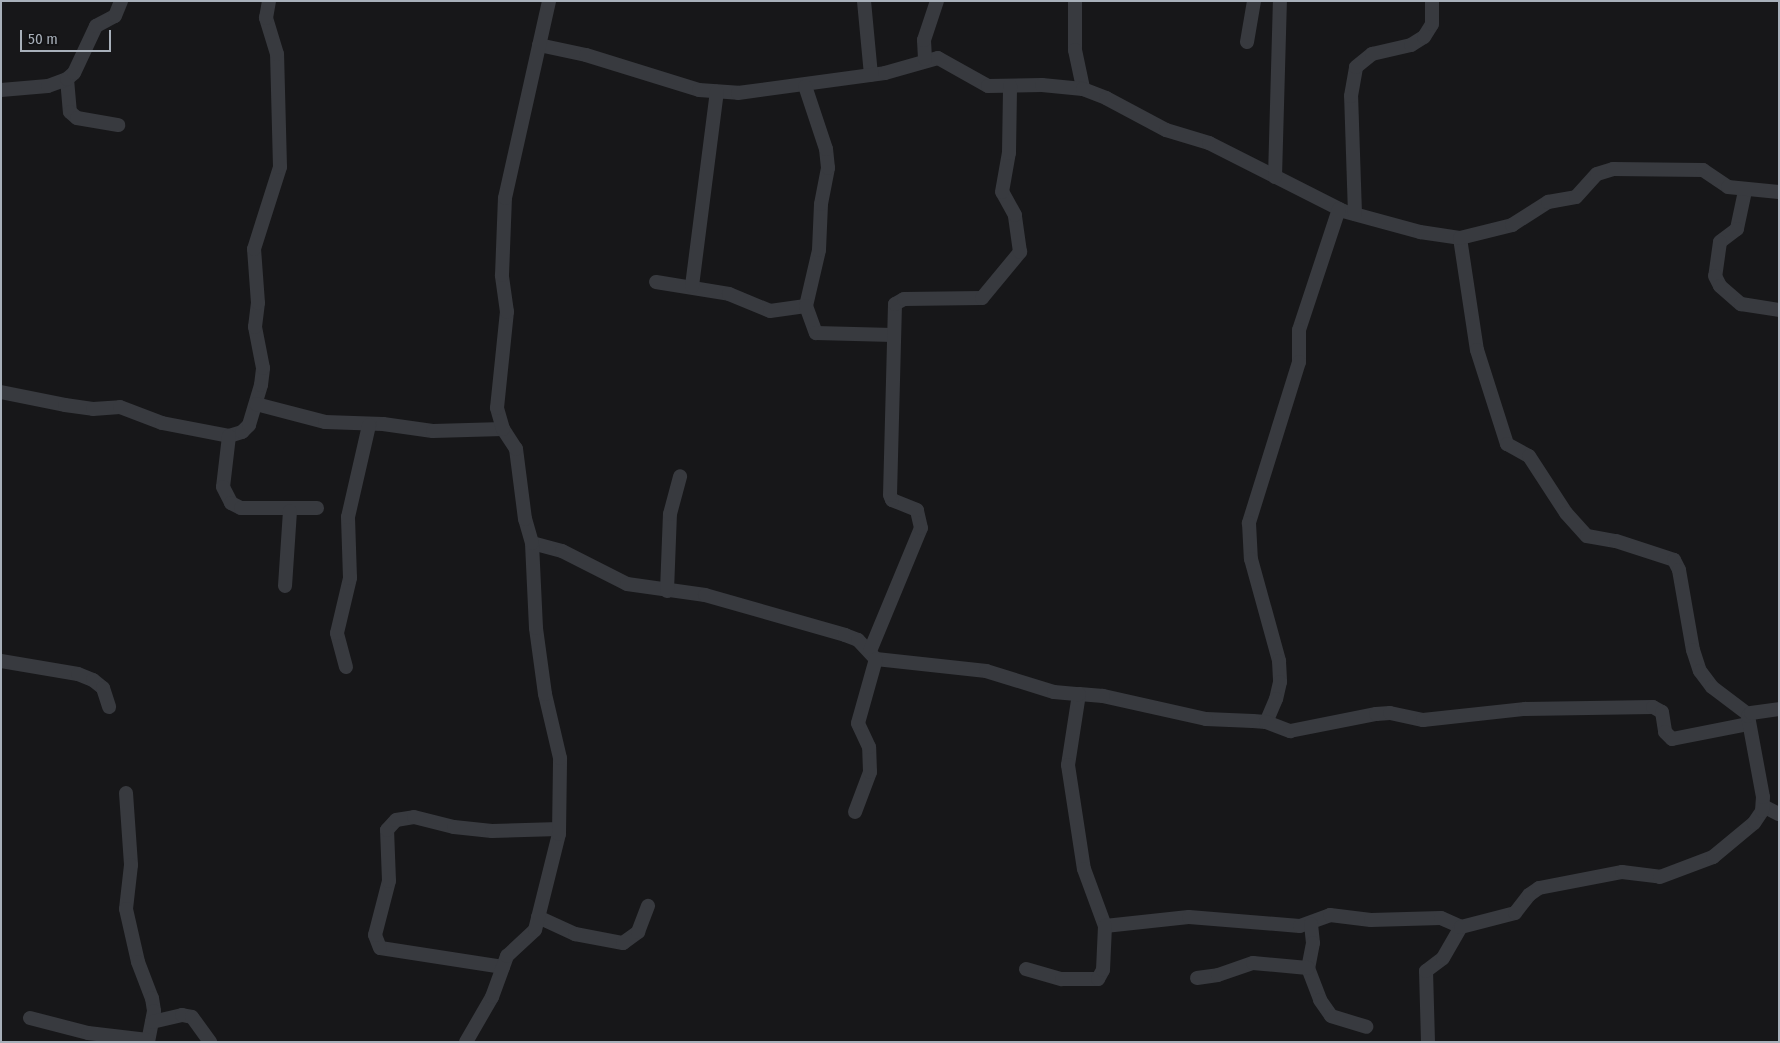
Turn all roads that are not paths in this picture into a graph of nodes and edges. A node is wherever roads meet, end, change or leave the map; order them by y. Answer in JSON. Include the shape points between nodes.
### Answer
{"nodes":[{"id":1,"x":121,"y":1,"type":"edge"},
{"id":2,"x":269,"y":1,"type":"edge"},
{"id":3,"x":549,"y":1,"type":"edge"},
{"id":4,"x":864,"y":1,"type":"edge"},
{"id":5,"x":937,"y":1,"type":"edge"},
{"id":6,"x":1076,"y":1,"type":"edge"},
{"id":7,"x":1254,"y":1,"type":"edge"},
{"id":8,"x":1280,"y":1,"type":"edge"},
{"id":9,"x":1432,"y":1,"type":"edge"},
{"id":10,"x":1247,"y":42,"type":"dead end"},
{"id":11,"x":539,"y":45,"type":"junction"},
{"id":12,"x":925,"y":59,"type":"junction"},
{"id":13,"x":871,"y":75,"type":"junction"},
{"id":14,"x":67,"y":79,"type":"junction"},
{"id":15,"x":805,"y":86,"type":"junction"},
{"id":16,"x":1010,"y":86,"type":"junction"},
{"id":17,"x":1083,"y":89,"type":"junction"},
{"id":18,"x":1,"y":90,"type":"edge"},
{"id":19,"x":716,"y":92,"type":"junction"},
{"id":20,"x":118,"y":125,"type":"dead end"},
{"id":21,"x":1275,"y":178,"type":"junction"},
{"id":22,"x":1745,"y":190,"type":"junction"},
{"id":23,"x":1779,"y":192,"type":"edge"},
{"id":24,"x":1339,"y":209,"type":"junction"},
{"id":25,"x":1355,"y":214,"type":"junction"},
{"id":26,"x":1460,"y":238,"type":"junction"},
{"id":27,"x":656,"y":282,"type":"dead end"},
{"id":28,"x":692,"y":286,"type":"junction"},
{"id":29,"x":806,"y":306,"type":"junction"},
{"id":30,"x":1779,"y":310,"type":"edge"},
{"id":31,"x":893,"y":335,"type":"junction"},
{"id":32,"x":1,"y":392,"type":"edge"},
{"id":33,"x":256,"y":404,"type":"junction"},
{"id":34,"x":369,"y":425,"type":"junction"},
{"id":35,"x":503,"y":429,"type":"junction"},
{"id":36,"x":229,"y":436,"type":"junction"},
{"id":37,"x":680,"y":476,"type":"dead end"},
{"id":38,"x":317,"y":508,"type":"dead end"},
{"id":39,"x":290,"y":510,"type":"junction"},
{"id":40,"x":532,"y":543,"type":"junction"},
{"id":41,"x":285,"y":586,"type":"dead end"},
{"id":42,"x":667,"y":590,"type":"junction"},
{"id":43,"x":873,"y":655,"type":"junction"},
{"id":44,"x":1,"y":661,"type":"edge"},
{"id":45,"x":346,"y":667,"type":"dead end"},
{"id":46,"x":1079,"y":694,"type":"junction"},
{"id":47,"x":109,"y":707,"type":"dead end"},
{"id":48,"x":1779,"y":709,"type":"edge"},
{"id":49,"x":1749,"y":720,"type":"junction"},
{"id":50,"x":1266,"y":722,"type":"junction"},
{"id":51,"x":126,"y":793,"type":"dead end"},
{"id":52,"x":1763,"y":806,"type":"junction"},
{"id":53,"x":855,"y":812,"type":"dead end"},
{"id":54,"x":1779,"y":814,"type":"edge"},
{"id":55,"x":559,"y":829,"type":"junction"},
{"id":56,"x":648,"y":906,"type":"dead end"},
{"id":57,"x":538,"y":917,"type":"junction"},
{"id":58,"x":1311,"y":924,"type":"junction"},
{"id":59,"x":1105,"y":926,"type":"junction"},
{"id":60,"x":1462,"y":927,"type":"junction"},
{"id":61,"x":503,"y":967,"type":"junction"},
{"id":62,"x":1026,"y":968,"type":"dead end"},
{"id":63,"x":1308,"y":968,"type":"junction"},
{"id":64,"x":1197,"y":978,"type":"dead end"},
{"id":65,"x":30,"y":1018,"type":"dead end"},
{"id":66,"x":152,"y":1022,"type":"junction"},
{"id":67,"x":1366,"y":1027,"type":"dead end"},
{"id":68,"x":148,"y":1041,"type":"edge"},
{"id":69,"x":210,"y":1042,"type":"edge"},
{"id":70,"x":466,"y":1042,"type":"edge"},
{"id":71,"x":1428,"y":1042,"type":"edge"}],
"edges":[{"from":1,"to":14,"type":"street","via":[[116,16],[96,26],[74,72]]},
{"from":2,"to":33,"type":"street","via":[[266,18],[277,54],[280,167],[254,248],[258,303],[255,332],[262,368]]},
{"from":3,"to":11,"type":"street"},
{"from":4,"to":13,"type":"street"},
{"from":5,"to":12,"type":"street","via":[[924,40]]},
{"from":6,"to":17,"type":"street","via":[[1075,50]]},
{"from":7,"to":10,"type":"street"},
{"from":8,"to":21,"type":"street"},
{"from":9,"to":25,"type":"street","via":[[1432,24],[1424,37],[1411,45],[1372,54],[1356,67],[1351,96]]},
{"from":11,"to":19,"type":"street"},
{"from":11,"to":35,"type":"street","via":[[505,198],[502,275],[508,312],[497,395]]},
{"from":12,"to":13,"type":"street"},
{"from":12,"to":16,"type":"street","via":[[938,58],[988,86]]},
{"from":13,"to":15,"type":"street"},
{"from":14,"to":18,"type":"street","via":[[48,86]]},
{"from":14,"to":20,"type":"street","via":[[70,112],[77,118]]},
{"from":15,"to":19,"type":"street"},
{"from":15,"to":29,"type":"street","via":[[826,149],[828,168],[821,204],[818,258]]},
{"from":16,"to":17,"type":"street"},
{"from":16,"to":31,"type":"street","via":[[1009,153],[1002,192],[1015,215],[1020,252],[982,298],[900,300],[895,304]]},
{"from":17,"to":21,"type":"street","via":[[1166,130],[1208,143]]},
{"from":19,"to":28,"type":"street"},
{"from":21,"to":24,"type":"street"},
{"from":22,"to":23,"type":"street"},
{"from":22,"to":26,"type":"street","via":[[1728,187],[1703,170],[1604,171],[1591,179],[1576,197],[1548,202],[1512,225]]},
{"from":22,"to":30,"type":"street","via":[[1737,229],[1720,242],[1715,276],[1720,286],[1741,304]]},
{"from":24,"to":25,"type":"street"},
{"from":24,"to":50,"type":"street","via":[[1299,330],[1299,362],[1249,523],[1251,559],[1279,661],[1280,682]]},
{"from":25,"to":26,"type":"street","via":[[1438,236]]},
{"from":26,"to":49,"type":"street","via":[[1477,350],[1507,444],[1530,456],[1566,513],[1587,536],[1616,541],[1674,560],[1680,570],[1693,650],[1700,672]]},
{"from":27,"to":28,"type":"street"},
{"from":28,"to":29,"type":"street","via":[[745,298],[770,311]]},
{"from":29,"to":31,"type":"street","via":[[816,333]]},
{"from":31,"to":43,"type":"street","via":[[890,495],[892,500],[917,510],[921,528]]},
{"from":32,"to":36,"type":"street","via":[[65,405],[120,406],[162,423]]},
{"from":33,"to":34,"type":"street","via":[[309,420]]},
{"from":33,"to":36,"type":"street","via":[[249,425],[242,432]]},
{"from":34,"to":35,"type":"street","via":[[433,431]]},
{"from":34,"to":45,"type":"street","via":[[348,518],[350,578],[337,632]]},
{"from":35,"to":40,"type":"street","via":[[516,449],[525,519]]},
{"from":36,"to":39,"type":"street","via":[[224,496],[241,508]]},
{"from":37,"to":42,"type":"street","via":[[670,514]]},
{"from":38,"to":39,"type":"street"},
{"from":39,"to":41,"type":"street"},
{"from":40,"to":42,"type":"street","via":[[562,551],[627,584]]},
{"from":40,"to":55,"type":"street","via":[[536,628],[545,694],[560,758]]},
{"from":42,"to":43,"type":"street","via":[[705,595],[845,635]]},
{"from":43,"to":46,"type":"street","via":[[986,672],[1054,692]]},
{"from":43,"to":53,"type":"street","via":[[858,723],[869,747],[870,772]]},
{"from":44,"to":47,"type":"street","via":[[78,674],[93,680],[103,688]]},
{"from":46,"to":50,"type":"street","via":[[1103,696],[1206,719]]},
{"from":46,"to":59,"type":"street","via":[[1068,765],[1086,880]]},
{"from":48,"to":49,"type":"street"},
{"from":49,"to":50,"type":"street","via":[[1672,739],[1665,732],[1662,712],[1653,706],[1525,709],[1423,720],[1390,713],[1290,731]]},
{"from":49,"to":52,"type":"street","via":[[1759,764]]},
{"from":51,"to":66,"type":"street","via":[[131,857],[126,909],[138,962],[152,998]]},
{"from":52,"to":54,"type":"street"},
{"from":52,"to":60,"type":"street","via":[[1754,823],[1705,860],[1655,878],[1622,872],[1539,888],[1529,894],[1516,913]]},
{"from":55,"to":57,"type":"street"},
{"from":55,"to":61,"type":"street","via":[[454,827],[414,817],[390,824],[386,840],[389,881],[375,926],[380,948]]},
{"from":56,"to":57,"type":"street","via":[[638,932],[623,943],[575,934]]},
{"from":57,"to":61,"type":"street","via":[[535,930],[507,956]]},
{"from":58,"to":59,"type":"street","via":[[1300,926],[1189,917]]},
{"from":58,"to":60,"type":"street","via":[[1318,917],[1330,915],[1370,920],[1441,918]]},
{"from":58,"to":63,"type":"street","via":[[1313,943]]},
{"from":59,"to":62,"type":"street","via":[[1102,970],[1098,979],[1062,978]]},
{"from":60,"to":71,"type":"street","via":[[1442,958],[1426,971]]},
{"from":61,"to":70,"type":"street","via":[[492,997]]},
{"from":63,"to":64,"type":"street","via":[[1253,964]]},
{"from":63,"to":67,"type":"street","via":[[1313,986],[1331,1016]]},
{"from":65,"to":68,"type":"street","via":[[88,1033]]},
{"from":66,"to":68,"type":"street"},
{"from":66,"to":69,"type":"street","via":[[192,1017]]}]}
